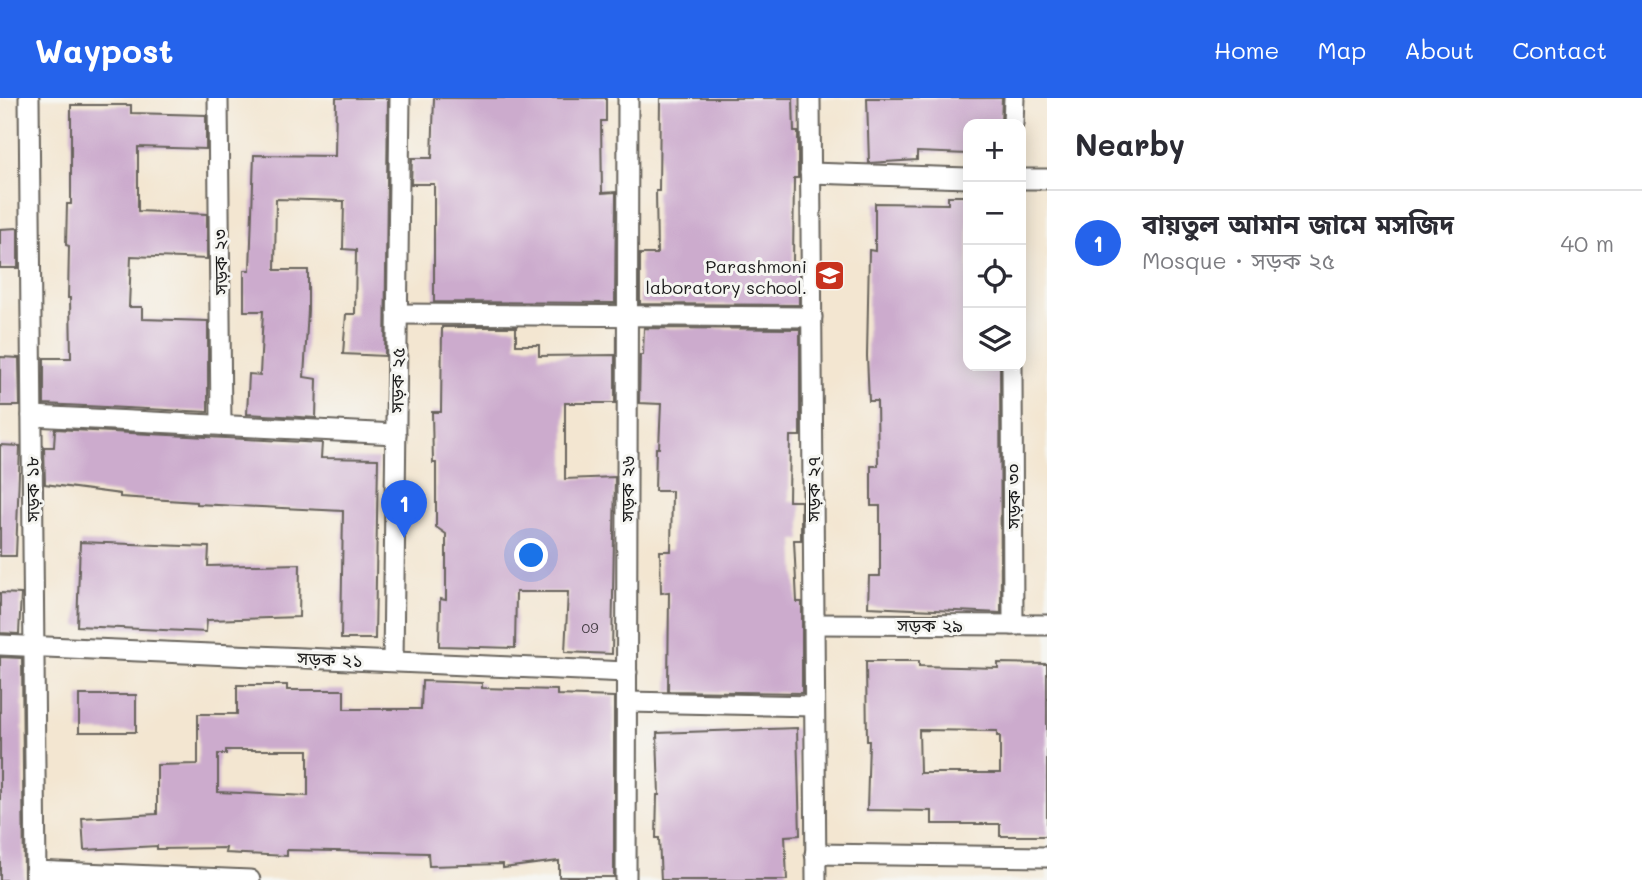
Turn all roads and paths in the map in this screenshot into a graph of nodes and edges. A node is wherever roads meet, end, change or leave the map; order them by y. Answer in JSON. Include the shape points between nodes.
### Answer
{"nodes":[{"id":1,"x":29,"y":98,"type":"edge"},
{"id":2,"x":218,"y":98,"type":"edge"},
{"id":3,"x":400,"y":98,"type":"edge"},
{"id":4,"x":628,"y":98,"type":"edge"},
{"id":5,"x":810,"y":98,"type":"edge"},
{"id":6,"x":1014,"y":98,"type":"edge"},
{"id":7,"x":1013,"y":119,"type":"edge"},
{"id":8,"x":810,"y":173,"type":"junction"},
{"id":9,"x":963,"y":178,"type":"edge"},
{"id":10,"x":1047,"y":178,"type":"edge"},
{"id":11,"x":1026,"y":179,"type":"edge"},
{"id":12,"x":397,"y":314,"type":"junction"},
{"id":13,"x":627,"y":317,"type":"junction"},
{"id":14,"x":811,"y":317,"type":"junction"},
{"id":15,"x":1012,"y":371,"type":"edge"},
{"id":16,"x":32,"y":416,"type":"junction"},
{"id":17,"x":222,"y":425,"type":"junction"},
{"id":18,"x":396,"y":434,"type":"junction"},
{"id":19,"x":814,"y":624,"type":"junction"},
{"id":20,"x":1013,"y":625,"type":"junction"},
{"id":21,"x":1047,"y":625,"type":"edge"},
{"id":22,"x":0,"y":645,"type":"edge"},
{"id":23,"x":34,"y":646,"type":"junction"},
{"id":24,"x":393,"y":661,"type":"junction"},
{"id":25,"x":627,"y":671,"type":"junction"},
{"id":26,"x":627,"y":702,"type":"junction"},
{"id":27,"x":814,"y":706,"type":"junction"},
{"id":28,"x":815,"y":854,"type":"junction"},
{"id":29,"x":1047,"y":857,"type":"edge"},
{"id":30,"x":36,"y":875,"type":"edge"},
{"id":31,"x":250,"y":880,"type":"edge"},
{"id":32,"x":626,"y":880,"type":"edge"},
{"id":33,"x":816,"y":880,"type":"edge"}],
"edges":[{"from":1,"to":16,"type":"street","name":"সড়ক ১৮"},
{"from":2,"to":17,"type":"street","name":"সড়ক ২৩"},
{"from":3,"to":12,"type":"street","name":"সড়ক ২৫"},
{"from":4,"to":13,"type":"street","name":"সড়ক ২৬"},
{"from":5,"to":8,"type":"street","name":"সড়ক ২৭"},
{"from":6,"to":7,"type":"street"},
{"from":8,"to":9,"type":"street"},
{"from":8,"to":14,"type":"street","name":"সড়ক ২৭"},
{"from":10,"to":11,"type":"street"},
{"from":12,"to":13,"type":"street"},
{"from":12,"to":18,"type":"street","name":"সড়ক ২৫"},
{"from":13,"to":14,"type":"street"},
{"from":13,"to":25,"type":"street","name":"সড়ক ২৬"},
{"from":14,"to":19,"type":"street","name":"সড়ক ২৭"},
{"from":15,"to":20,"type":"street","name":"সড়ক ৩০"},
{"from":16,"to":17,"type":"street"},
{"from":16,"to":23,"type":"street","name":"সড়ক ১৮"},
{"from":17,"to":18,"type":"street"},
{"from":18,"to":24,"type":"street","name":"সড়ক ২৫"},
{"from":19,"to":20,"type":"street","name":"সড়ক ২৯"},
{"from":19,"to":27,"type":"street","name":"সড়ক ২৭"},
{"from":20,"to":21,"type":"street","name":"সড়ক ২৯"},
{"from":22,"to":23,"type":"street","name":"সড়ক ২১"},
{"from":23,"to":24,"type":"street","name":"সড়ক ২১"},
{"from":23,"to":30,"type":"street","name":"সড়ক ১৮"},
{"from":24,"to":25,"type":"street","name":"সড়ক ২১"},
{"from":25,"to":26,"type":"street","name":"সড়ক ২৬"},
{"from":26,"to":27,"type":"street"},
{"from":26,"to":32,"type":"street","name":"সড়ক ২৬"},
{"from":27,"to":28,"type":"street","name":"সড়ক ২৭"},
{"from":28,"to":29,"type":"street"},
{"from":28,"to":33,"type":"street","name":"সড়ক ২৭"},
{"from":30,"to":31,"type":"street"}]}
